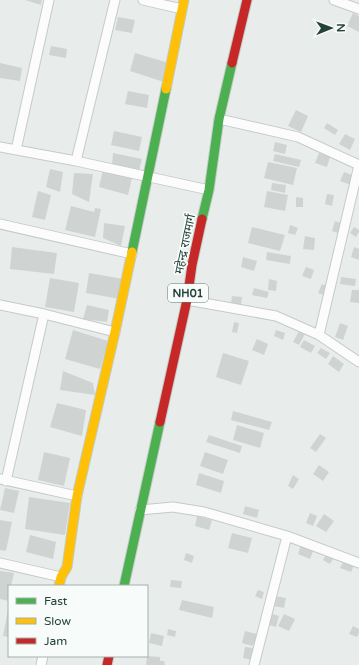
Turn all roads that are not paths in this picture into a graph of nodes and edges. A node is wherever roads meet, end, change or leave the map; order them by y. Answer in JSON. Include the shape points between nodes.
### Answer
{"nodes":[{"id":1,"x":49,"y":0,"type":"edge"},
{"id":2,"x":115,"y":0,"type":"edge"},
{"id":3,"x":142,"y":0,"type":"edge"},
{"id":4,"x":247,"y":0,"type":"edge"},
{"id":5,"x":334,"y":0,"type":"edge"},
{"id":6,"x":183,"y":5,"type":"edge"},
{"id":7,"x":359,"y":10,"type":"edge"},
{"id":8,"x":219,"y":119,"type":"junction"},
{"id":9,"x":0,"y":147,"type":"edge"},
{"id":10,"x":16,"y":150,"type":"junction"},
{"id":11,"x":76,"y":161,"type":"junction"},
{"id":12,"x":359,"y":165,"type":"edge"},
{"id":13,"x":148,"y":177,"type":"junction"},
{"id":14,"x":208,"y":190,"type":"junction"},
{"id":15,"x":0,"y":224,"type":"edge"},
{"id":16,"x":132,"y":254,"type":"junction"},
{"id":17,"x":187,"y":300,"type":"junction"},
{"id":18,"x":0,"y":305,"type":"edge"},
{"id":19,"x":44,"y":314,"type":"junction"},
{"id":20,"x":115,"y":332,"type":"junction"},
{"id":21,"x":319,"y":335,"type":"junction"},
{"id":22,"x":359,"y":362,"type":"edge"},
{"id":23,"x":3,"y":480,"type":"edge"},
{"id":24,"x":77,"y":496,"type":"junction"},
{"id":25,"x":140,"y":510,"type":"junction"},
{"id":26,"x":287,"y":536,"type":"junction"},
{"id":27,"x":359,"y":562,"type":"edge"},
{"id":28,"x":0,"y":563,"type":"edge"},
{"id":29,"x":60,"y":582,"type":"edge"},
{"id":30,"x":124,"y":585,"type":"edge"},
{"id":31,"x":254,"y":665,"type":"edge"}],
"edges":[{"from":1,"to":10,"type":"street"},
{"from":2,"to":11,"type":"street"},
{"from":3,"to":6,"type":"street"},
{"from":4,"to":8,"type":"main road","name":"महेन्द्र राजमार्ग","number":"NH01"},
{"from":5,"to":7,"type":"street"},
{"from":6,"to":13,"type":"main road"},
{"from":8,"to":12,"type":"street","via":[[298,137]]},
{"from":8,"to":14,"type":"main road","name":"महेन्द्र राजमार्ग","number":"NH01"},
{"from":9,"to":10,"type":"street"},
{"from":10,"to":11,"type":"street"},
{"from":11,"to":13,"type":"street"},
{"from":12,"to":21,"type":"street"},
{"from":13,"to":14,"type":"street"},
{"from":13,"to":16,"type":"main road"},
{"from":14,"to":17,"type":"main road","name":"महेन्द्र राजमार्ग","number":"NH01"},
{"from":15,"to":16,"type":"street"},
{"from":16,"to":20,"type":"main road"},
{"from":17,"to":21,"type":"street","via":[[276,316]]},
{"from":17,"to":25,"type":"main road","name":"महेन्द्र राजमार्ग","number":"NH01"},
{"from":18,"to":19,"type":"street"},
{"from":19,"to":20,"type":"street"},
{"from":19,"to":23,"type":"street"},
{"from":20,"to":24,"type":"main road"},
{"from":21,"to":22,"type":"street"},
{"from":23,"to":24,"type":"street"},
{"from":24,"to":29,"type":"main road","via":[[67,566]]},
{"from":25,"to":26,"type":"street","via":[[173,507],[204,512]]},
{"from":25,"to":30,"type":"main road","name":"महेन्द्र राजमार्ग","number":"NH01"},
{"from":26,"to":27,"type":"street"},
{"from":26,"to":31,"type":"street"},
{"from":28,"to":29,"type":"street"}]}
